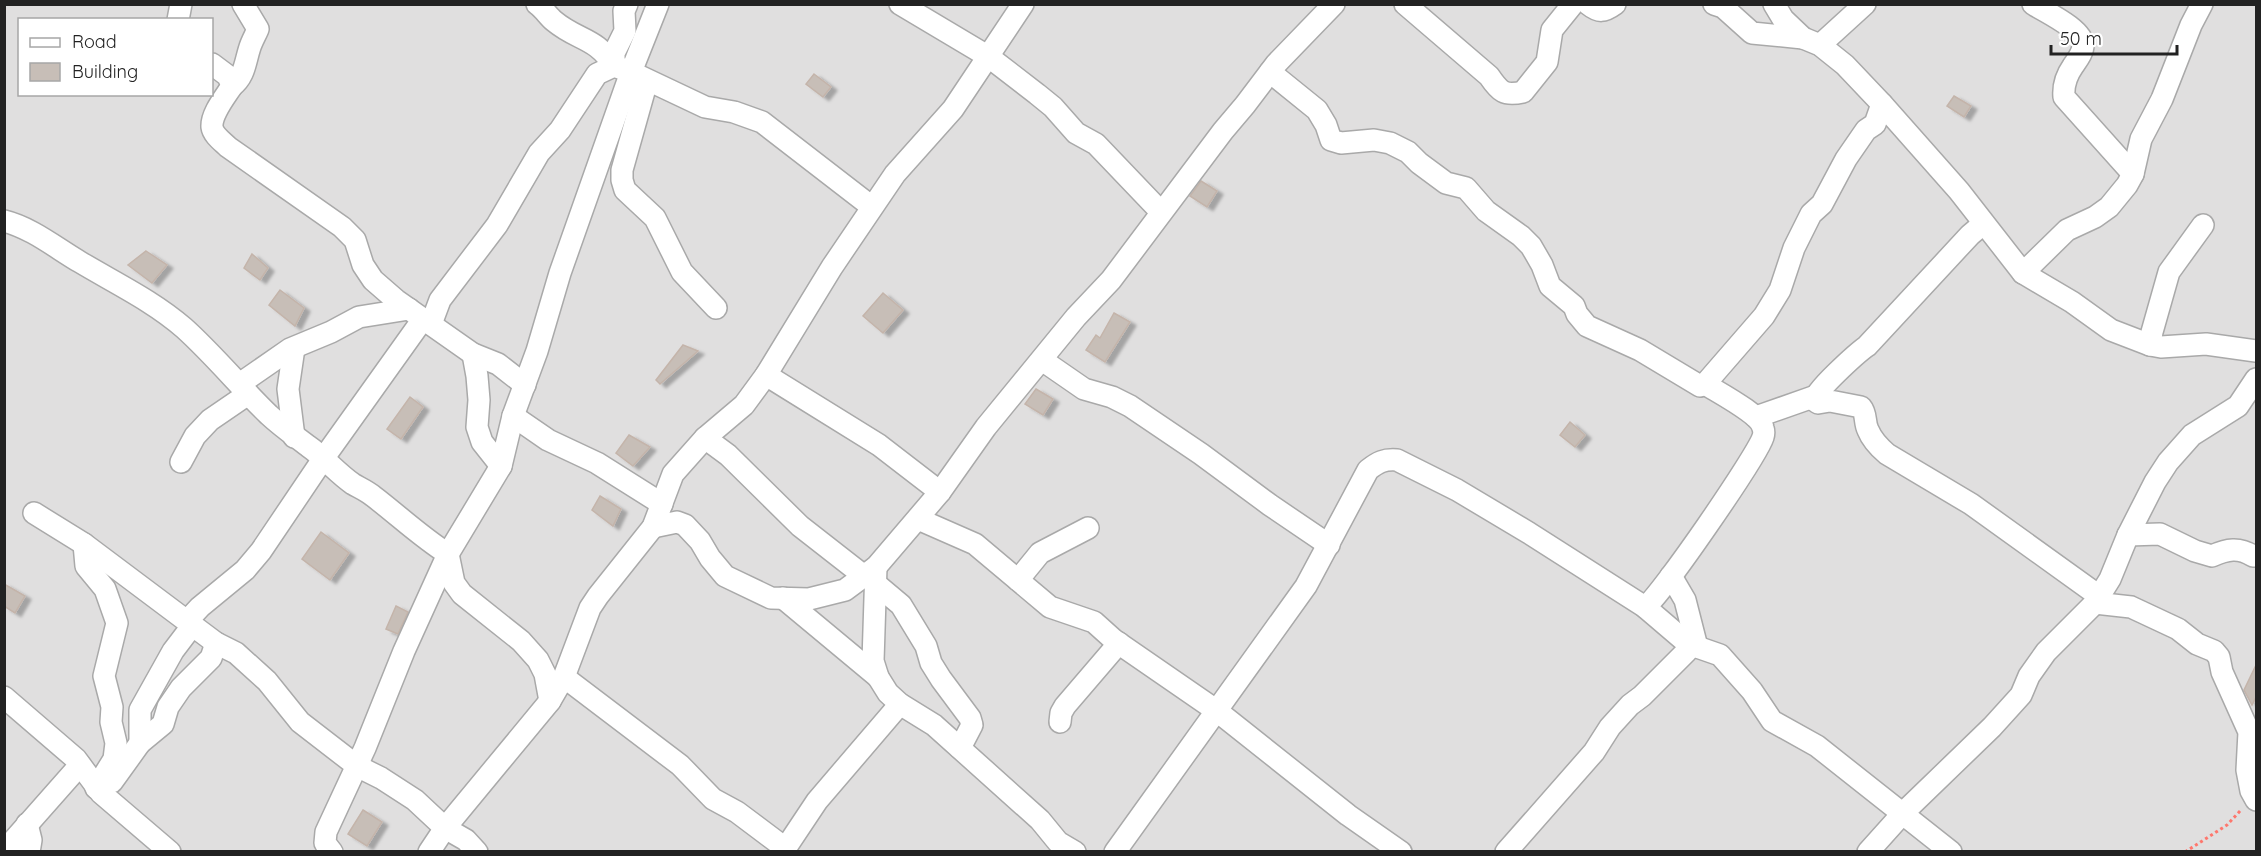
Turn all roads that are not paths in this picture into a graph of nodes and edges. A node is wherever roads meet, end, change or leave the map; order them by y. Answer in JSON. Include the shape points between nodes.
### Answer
{"nodes":[{"id":1,"x":243,"y":4,"type":"edge"},
{"id":2,"x":537,"y":4,"type":"edge"},
{"id":3,"x":627,"y":4,"type":"edge"},
{"id":4,"x":900,"y":4,"type":"edge"},
{"id":5,"x":1023,"y":4,"type":"edge"},
{"id":6,"x":1334,"y":4,"type":"edge"},
{"id":7,"x":1405,"y":4,"type":"edge"},
{"id":8,"x":1573,"y":4,"type":"edge"},
{"id":9,"x":1588,"y":4,"type":"edge"},
{"id":10,"x":1615,"y":4,"type":"edge"},
{"id":11,"x":1714,"y":4,"type":"edge"},
{"id":12,"x":1774,"y":4,"type":"edge"},
{"id":13,"x":1865,"y":4,"type":"edge"},
{"id":14,"x":2032,"y":4,"type":"edge"},
{"id":15,"x":2202,"y":4,"type":"edge"},
{"id":16,"x":650,"y":7,"type":"edge"},
{"id":17,"x":1812,"y":41,"type":"junction"},
{"id":18,"x":989,"y":57,"type":"junction"},
{"id":19,"x":213,"y":65,"type":"edge"},
{"id":20,"x":1270,"y":72,"type":"junction"},
{"id":21,"x":631,"y":73,"type":"junction"},
{"id":22,"x":232,"y":86,"type":"junction"},
{"id":23,"x":1882,"y":104,"type":"junction"},
{"id":24,"x":2133,"y":174,"type":"junction"},
{"id":25,"x":872,"y":207,"type":"junction"},
{"id":26,"x":1161,"y":212,"type":"junction"},
{"id":27,"x":4,"y":221,"type":"edge"},
{"id":28,"x":1983,"y":224,"type":"junction"},
{"id":29,"x":2203,"y":225,"type":"dead end"},
{"id":30,"x":2023,"y":273,"type":"junction"},
{"id":31,"x":716,"y":308,"type":"dead end"},
{"id":32,"x":421,"y":317,"type":"junction"},
{"id":33,"x":2150,"y":345,"type":"junction"},
{"id":34,"x":294,"y":348,"type":"junction"},
{"id":35,"x":2256,"y":351,"type":"edge"},
{"id":36,"x":473,"y":354,"type":"junction"},
{"id":37,"x":1042,"y":360,"type":"junction"},
{"id":38,"x":766,"y":375,"type":"junction"},
{"id":39,"x":2256,"y":380,"type":"edge"},
{"id":40,"x":1705,"y":384,"type":"junction"},
{"id":41,"x":525,"y":385,"type":"junction"},
{"id":42,"x":244,"y":389,"type":"junction"},
{"id":43,"x":1813,"y":397,"type":"junction"},
{"id":44,"x":513,"y":416,"type":"junction"},
{"id":45,"x":1756,"y":417,"type":"junction"},
{"id":46,"x":294,"y":437,"type":"junction"},
{"id":47,"x":705,"y":438,"type":"junction"},
{"id":48,"x":323,"y":459,"type":"junction"},
{"id":49,"x":181,"y":462,"type":"dead end"},
{"id":50,"x":501,"y":466,"type":"junction"},
{"id":51,"x":940,"y":492,"type":"junction"},
{"id":52,"x":662,"y":504,"type":"junction"},
{"id":53,"x":34,"y":513,"type":"dead end"},
{"id":54,"x":918,"y":519,"type":"junction"},
{"id":55,"x":652,"y":527,"type":"junction"},
{"id":56,"x":1088,"y":528,"type":"dead end"},
{"id":57,"x":2128,"y":535,"type":"junction"},
{"id":58,"x":84,"y":544,"type":"junction"},
{"id":59,"x":1329,"y":545,"type":"junction"},
{"id":60,"x":448,"y":554,"type":"junction"},
{"id":61,"x":2256,"y":555,"type":"edge"},
{"id":62,"x":872,"y":576,"type":"junction"},
{"id":63,"x":1671,"y":576,"type":"junction"},
{"id":64,"x":1018,"y":580,"type":"junction"},
{"id":65,"x":2101,"y":593,"type":"junction"},
{"id":66,"x":783,"y":598,"type":"junction"},
{"id":67,"x":1645,"y":607,"type":"junction"},
{"id":68,"x":190,"y":624,"type":"junction"},
{"id":69,"x":216,"y":643,"type":"junction"},
{"id":70,"x":1119,"y":643,"type":"junction"},
{"id":71,"x":1692,"y":647,"type":"junction"},
{"id":72,"x":564,"y":677,"type":"junction"},
{"id":73,"x":878,"y":677,"type":"junction"},
{"id":74,"x":4,"y":697,"type":"edge"},
{"id":75,"x":550,"y":701,"type":"junction"},
{"id":76,"x":900,"y":704,"type":"junction"},
{"id":77,"x":1217,"y":711,"type":"junction"},
{"id":78,"x":1060,"y":722,"type":"dead end"},
{"id":79,"x":140,"y":743,"type":"junction"},
{"id":80,"x":960,"y":748,"type":"junction"},
{"id":81,"x":80,"y":765,"type":"junction"},
{"id":82,"x":357,"y":766,"type":"junction"},
{"id":83,"x":105,"y":790,"type":"junction"},
{"id":84,"x":2254,"y":796,"type":"edge"},
{"id":85,"x":1903,"y":813,"type":"junction"},
{"id":86,"x":445,"y":828,"type":"junction"},
{"id":87,"x":20,"y":843,"type":"edge"},
{"id":88,"x":784,"y":850,"type":"edge"},
{"id":89,"x":170,"y":852,"type":"edge"},
{"id":90,"x":332,"y":852,"type":"edge"},
{"id":91,"x":429,"y":852,"type":"edge"},
{"id":92,"x":477,"y":852,"type":"edge"},
{"id":93,"x":1075,"y":852,"type":"edge"},
{"id":94,"x":1115,"y":852,"type":"edge"},
{"id":95,"x":1401,"y":852,"type":"edge"},
{"id":96,"x":1506,"y":852,"type":"edge"},
{"id":97,"x":1868,"y":852,"type":"edge"},
{"id":98,"x":1951,"y":852,"type":"edge"}],
"edges":[{"from":1,"to":22,"type":"street","via":[[258,29],[243,72]]},
{"from":2,"to":21,"type":"street","via":[[553,20],[575,36],[594,43]]},
{"from":3,"to":21,"type":"street","via":[[625,31],[614,53]]},
{"from":4,"to":18,"type":"street"},
{"from":5,"to":18,"type":"street"},
{"from":6,"to":20,"type":"street"},
{"from":7,"to":8,"type":"street","via":[[1506,93],[1523,92],[1546,62],[1552,30]]},
{"from":9,"to":10,"type":"street","via":[[1605,11]]},
{"from":11,"to":17,"type":"street","via":[[1723,7],[1752,33]]},
{"from":12,"to":17,"type":"street","via":[[1783,19]]},
{"from":13,"to":17,"type":"street"},
{"from":14,"to":24,"type":"street","via":[[2072,28],[2083,41],[2063,88],[2064,97]]},
{"from":15,"to":24,"type":"street","via":[[2141,139]]},
{"from":16,"to":21,"type":"street"},
{"from":17,"to":23,"type":"street","via":[[1845,65]]},
{"from":18,"to":25,"type":"street","via":[[953,109],[895,174]]},
{"from":18,"to":26,"type":"street","via":[[1053,107],[1076,133],[1096,144]]},
{"from":19,"to":22,"type":"street","via":[[228,76]]},
{"from":20,"to":26,"type":"street"},
{"from":20,"to":40,"type":"street","via":[[1317,110],[1331,140],[1390,142],[1446,183],[1466,188],[1486,211],[1531,246],[1550,286],[1574,306],[1587,326],[1640,350],[1695,385]]},
{"from":21,"to":25,"type":"street","via":[[705,107],[762,122]]},
{"from":21,"to":31,"type":"street","via":[[621,180],[625,190],[655,218],[682,272]]},
{"from":21,"to":32,"type":"street","via":[[597,74],[560,130],[539,153],[497,225],[440,300]]},
{"from":21,"to":41,"type":"street"},
{"from":22,"to":32,"type":"street","via":[[216,113],[212,127],[215,135],[342,227],[355,240],[373,280]]},
{"from":23,"to":28,"type":"street"},
{"from":23,"to":40,"type":"street","via":[[1875,124],[1866,130],[1822,204],[1811,214],[1780,290]]},
{"from":24,"to":30,"type":"street","via":[[2109,207],[2067,231]]},
{"from":25,"to":38,"type":"street"},
{"from":26,"to":37,"type":"street","via":[[1111,280]]},
{"from":27,"to":42,"type":"street","via":[[45,240],[156,306],[184,328]]},
{"from":28,"to":30,"type":"street"},
{"from":28,"to":43,"type":"street"},
{"from":29,"to":33,"type":"street","via":[[2169,272]]},
{"from":30,"to":33,"type":"street","via":[[2111,330]]},
{"from":32,"to":34,"type":"street","via":[[359,316]]},
{"from":32,"to":36,"type":"street"},
{"from":32,"to":48,"type":"street"},
{"from":33,"to":35,"type":"street","via":[[2206,344]]},
{"from":34,"to":42,"type":"street"},
{"from":34,"to":46,"type":"street","via":[[288,389]]},
{"from":36,"to":41,"type":"street","via":[[498,364]]},
{"from":36,"to":50,"type":"street","via":[[478,384],[477,428],[482,442]]},
{"from":37,"to":51,"type":"street","via":[[986,427]]},
{"from":37,"to":59,"type":"street","via":[[1084,389],[1112,397],[1150,419]]},
{"from":38,"to":47,"type":"street","via":[[744,405]]},
{"from":38,"to":51,"type":"street","via":[[879,445]]},
{"from":39,"to":57,"type":"street","via":[[2238,406],[2192,435],[2168,462]]},
{"from":40,"to":45,"type":"street"},
{"from":41,"to":44,"type":"street"},
{"from":42,"to":46,"type":"street"},
{"from":42,"to":49,"type":"street","via":[[195,436]]},
{"from":43,"to":45,"type":"street"},
{"from":43,"to":65,"type":"street","via":[[1818,403],[1830,401],[1861,407],[1867,429],[1887,454],[1971,504]]},
{"from":44,"to":50,"type":"street"},
{"from":44,"to":52,"type":"street"},
{"from":45,"to":63,"type":"street","via":[[1763,427],[1763,438]]},
{"from":46,"to":48,"type":"street"},
{"from":47,"to":52,"type":"street","via":[[673,474]]},
{"from":47,"to":62,"type":"street","via":[[800,526]]},
{"from":48,"to":60,"type":"street"},
{"from":48,"to":68,"type":"street","via":[[245,570],[200,607]]},
{"from":50,"to":60,"type":"street"},
{"from":51,"to":54,"type":"street"},
{"from":52,"to":55,"type":"street"},
{"from":53,"to":58,"type":"street"},
{"from":54,"to":62,"type":"street"},
{"from":54,"to":64,"type":"street","via":[[975,544]]},
{"from":55,"to":66,"type":"street","via":[[677,522],[685,525],[725,576],[771,598]]},
{"from":55,"to":72,"type":"street","via":[[590,608]]},
{"from":56,"to":64,"type":"street","via":[[1040,553]]},
{"from":57,"to":61,"type":"street","via":[[2160,534],[2212,556],[2224,550],[2242,549]]},
{"from":57,"to":65,"type":"street"},
{"from":58,"to":68,"type":"street"},
{"from":58,"to":83,"type":"street","via":[[84,561],[105,590],[117,623],[104,676],[116,742]]},
{"from":59,"to":67,"type":"street","via":[[1368,470],[1378,462],[1397,460],[1457,490]]},
{"from":59,"to":77,"type":"street","via":[[1306,586]]},
{"from":60,"to":75,"type":"street","via":[[454,583],[462,594],[521,641],[538,660]]},
{"from":60,"to":82,"type":"street"},
{"from":62,"to":66,"type":"street","via":[[844,591],[809,599]]},
{"from":62,"to":73,"type":"street","via":[[873,661]]},
{"from":62,"to":80,"type":"street","via":[[901,605],[941,680],[970,718],[972,725]]},
{"from":63,"to":67,"type":"street"},
{"from":63,"to":71,"type":"street","via":[[1685,600]]},
{"from":64,"to":70,"type":"street","via":[[1050,607],[1094,622]]},
{"from":65,"to":84,"type":"street","via":[[2178,629],[2219,657],[2249,732],[2247,770]]},
{"from":65,"to":85,"type":"street","via":[[2046,652],[2021,695]]},
{"from":66,"to":73,"type":"street"},
{"from":67,"to":71,"type":"street"},
{"from":68,"to":69,"type":"street"},
{"from":68,"to":79,"type":"street","via":[[140,710]]},
{"from":69,"to":79,"type":"street","via":[[211,658],[168,707],[162,724]]},
{"from":69,"to":82,"type":"street","via":[[236,653],[267,681],[300,722]]},
{"from":70,"to":77,"type":"street"},
{"from":70,"to":78,"type":"street","via":[[1065,706]]},
{"from":71,"to":85,"type":"street","via":[[1720,655],[1772,721],[1817,746]]},
{"from":71,"to":96,"type":"street","via":[[1630,705]]},
{"from":72,"to":75,"type":"street"},
{"from":72,"to":88,"type":"street","via":[[680,765],[713,799],[737,812]]},
{"from":73,"to":76,"type":"street"},
{"from":74,"to":81,"type":"street","via":[[51,735]]},
{"from":75,"to":86,"type":"street"},
{"from":76,"to":80,"type":"street","via":[[934,725]]},
{"from":76,"to":88,"type":"street","via":[[817,801]]},
{"from":77,"to":94,"type":"street"},
{"from":77,"to":95,"type":"street"},
{"from":79,"to":83,"type":"street"},
{"from":80,"to":93,"type":"street","via":[[1040,820],[1058,842]]},
{"from":81,"to":83,"type":"street"},
{"from":81,"to":87,"type":"street"},
{"from":82,"to":86,"type":"street","via":[[415,800]]},
{"from":82,"to":90,"type":"street","via":[[326,832],[325,843]]},
{"from":83,"to":89,"type":"street"},
{"from":85,"to":97,"type":"street"},
{"from":85,"to":98,"type":"street"},
{"from":86,"to":91,"type":"street"},
{"from":86,"to":92,"type":"street"}]}
